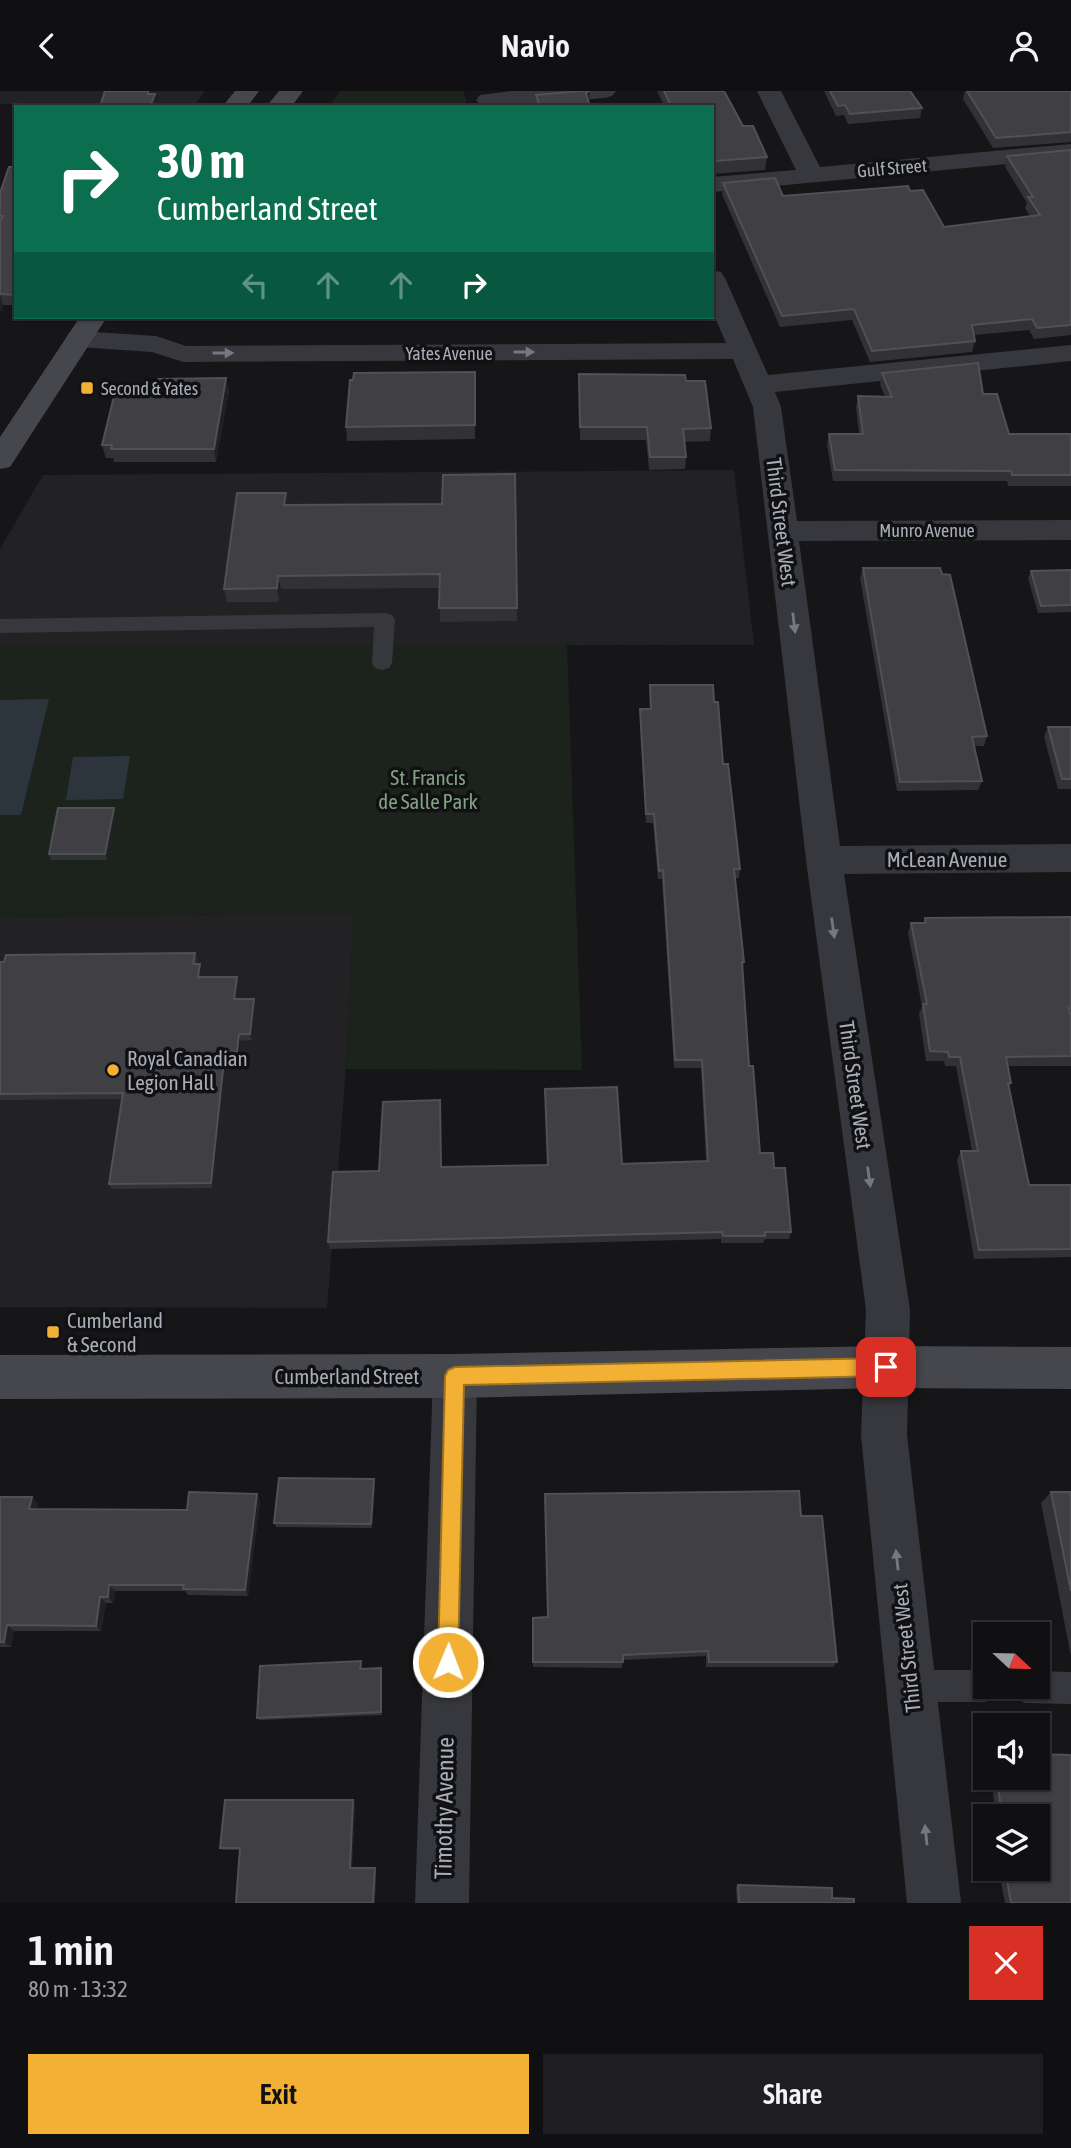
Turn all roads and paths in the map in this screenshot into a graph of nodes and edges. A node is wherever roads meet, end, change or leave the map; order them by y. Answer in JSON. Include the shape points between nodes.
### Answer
{"nodes":[{"id":1,"x":291,"y":91,"type":"edge"},
{"id":2,"x":604,"y":91,"type":"edge"},
{"id":3,"x":769,"y":91,"type":"edge"},
{"id":4,"x":488,"y":100,"type":"dead end"},
{"id":5,"x":280,"y":105,"type":"edge"},
{"id":6,"x":1071,"y":151,"type":"edge"},
{"id":7,"x":812,"y":176,"type":"junction"},
{"id":8,"x":714,"y":185,"type":"edge"},
{"id":9,"x":714,"y":283,"type":"edge"},
{"id":10,"x":86,"y":328,"type":"edge"},
{"id":11,"x":739,"y":341,"type":"junction"},
{"id":12,"x":1071,"y":353,"type":"edge"},
{"id":13,"x":759,"y":385,"type":"junction"},
{"id":14,"x":2,"y":454,"type":"edge"},
{"id":15,"x":1071,"y":530,"type":"edge"},
{"id":16,"x":783,"y":531,"type":"junction"},
{"id":17,"x":0,"y":626,"type":"edge"},
{"id":18,"x":382,"y":663,"type":"dead end"},
{"id":19,"x":1071,"y":858,"type":"edge"},
{"id":20,"x":824,"y":860,"type":"junction"},
{"id":21,"x":886,"y":1367,"type":"junction"},
{"id":22,"x":1071,"y":1368,"type":"edge"},
{"id":23,"x":455,"y":1376,"type":"junction"},
{"id":24,"x":0,"y":1377,"type":"edge"},
{"id":25,"x":909,"y":1686,"type":"junction"},
{"id":26,"x":973,"y":1686,"type":"edge"},
{"id":27,"x":1050,"y":1688,"type":"edge"},
{"id":28,"x":1071,"y":1688,"type":"edge"},
{"id":29,"x":442,"y":1903,"type":"edge"},
{"id":30,"x":934,"y":1903,"type":"edge"}],
"edges":[{"from":1,"to":5,"type":"street"},
{"from":2,"to":4,"type":"street"},
{"from":3,"to":7,"type":"street"},
{"from":6,"to":7,"type":"street","name":"Gulf Street"},
{"from":7,"to":8,"type":"street","name":"Gulf Street"},
{"from":9,"to":11,"type":"street","name":"Third Street West"},
{"from":10,"to":11,"type":"street","name":"Yates Avenue","via":[[183,354],[370,343]]},
{"from":10,"to":14,"type":"street"},
{"from":11,"to":13,"type":"street","name":"Third Street West"},
{"from":12,"to":13,"type":"street"},
{"from":13,"to":16,"type":"street","name":"Third Street West","via":[[767,407]]},
{"from":15,"to":16,"type":"street","name":"Munro Avenue"},
{"from":16,"to":20,"type":"street","name":"Third Street West","one_way":true},
{"from":17,"to":18,"type":"lane","via":[[386,620]]},
{"from":19,"to":20,"type":"street","name":"McLean Avenue"},
{"from":20,"to":21,"type":"street","name":"Third Street West","one_way":true,"via":[[888,1310]]},
{"from":21,"to":22,"type":"street","name":"Cumberland Street"},
{"from":21,"to":23,"type":"street","name":"Cumberland Street"},
{"from":25,"to":21,"type":"street","name":"Third Street West","one_way":true,"via":[[884,1435]]},
{"from":23,"to":24,"type":"street","name":"Cumberland Street"},
{"from":23,"to":29,"type":"street","name":"Timothy Avenue"},
{"from":25,"to":26,"type":"lane"},
{"from":30,"to":25,"type":"street","name":"Third Street West","one_way":true},
{"from":27,"to":28,"type":"lane"}]}
